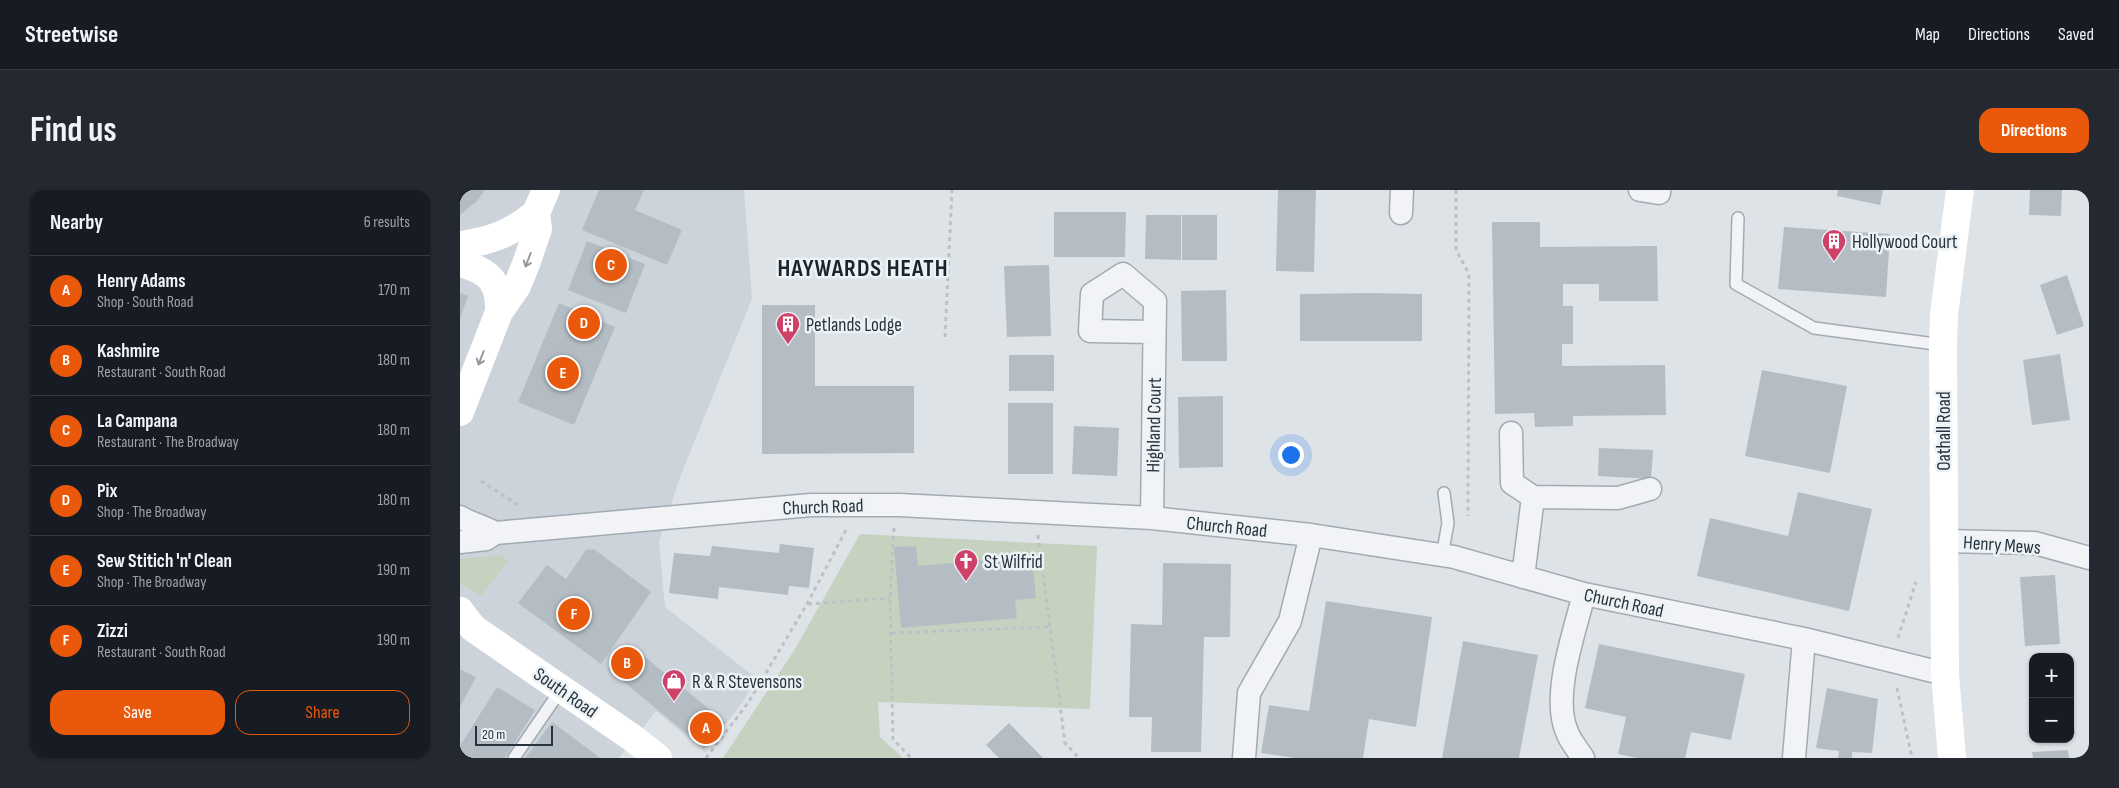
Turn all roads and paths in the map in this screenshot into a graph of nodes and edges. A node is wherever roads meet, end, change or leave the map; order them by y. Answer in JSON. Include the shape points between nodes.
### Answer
{"nodes":[{"id":1,"x":952,"y":190,"type":"edge"},
{"id":2,"x":1402,"y":190,"type":"edge"},
{"id":3,"x":1456,"y":190,"type":"edge"},
{"id":4,"x":1640,"y":190,"type":"edge"},
{"id":5,"x":1659,"y":190,"type":"edge"},
{"id":6,"x":1960,"y":190,"type":"edge"},
{"id":7,"x":541,"y":202,"type":"edge"},
{"id":8,"x":1401,"y":213,"type":"dead end"},
{"id":9,"x":1738,"y":218,"type":"dead end"},
{"id":10,"x":460,"y":245,"type":"edge"},
{"id":11,"x":460,"y":263,"type":"edge"},
{"id":12,"x":499,"y":312,"type":"junction"},
{"id":13,"x":1154,"y":332,"type":"dead end"},
{"id":14,"x":945,"y":337,"type":"dead end"},
{"id":15,"x":1943,"y":345,"type":"junction"},
{"id":16,"x":460,"y":412,"type":"edge"},
{"id":17,"x":1511,"y":433,"type":"dead end"},
{"id":18,"x":481,"y":481,"type":"dead end"},
{"id":19,"x":1650,"y":488,"type":"dead end"},
{"id":20,"x":1444,"y":493,"type":"dead end"},
{"id":21,"x":1533,"y":497,"type":"junction"},
{"id":22,"x":518,"y":506,"type":"dead end"},
{"id":23,"x":1036,"y":512,"type":"junction"},
{"id":24,"x":460,"y":517,"type":"edge"},
{"id":25,"x":1152,"y":518,"type":"junction"},
{"id":26,"x":1468,"y":518,"type":"dead end"},
{"id":27,"x":894,"y":525,"type":"dead end"},
{"id":28,"x":849,"y":526,"type":"dead end"},
{"id":29,"x":495,"y":533,"type":"junction"},
{"id":30,"x":1311,"y":535,"type":"junction"},
{"id":31,"x":1944,"y":541,"type":"junction"},
{"id":32,"x":460,"y":542,"type":"edge"},
{"id":33,"x":1442,"y":556,"type":"junction"},
{"id":34,"x":2089,"y":558,"type":"edge"},
{"id":35,"x":1523,"y":577,"type":"junction"},
{"id":36,"x":1584,"y":594,"type":"junction"},
{"id":37,"x":890,"y":598,"type":"junction"},
{"id":38,"x":807,"y":604,"type":"junction"},
{"id":39,"x":464,"y":621,"type":"edge"},
{"id":40,"x":1050,"y":626,"type":"junction"},
{"id":41,"x":892,"y":633,"type":"junction"},
{"id":42,"x":1804,"y":639,"type":"junction"},
{"id":43,"x":1891,"y":660,"type":"junction"},
{"id":44,"x":1944,"y":674,"type":"junction"},
{"id":45,"x":562,"y":688,"type":"junction"},
{"id":46,"x":514,"y":758,"type":"edge"},
{"id":47,"x":658,"y":758,"type":"edge"},
{"id":48,"x":706,"y":758,"type":"edge"},
{"id":49,"x":911,"y":758,"type":"edge"},
{"id":50,"x":1078,"y":758,"type":"edge"},
{"id":51,"x":1244,"y":758,"type":"edge"},
{"id":52,"x":1584,"y":758,"type":"edge"},
{"id":53,"x":1794,"y":758,"type":"edge"},
{"id":54,"x":1912,"y":758,"type":"edge"},
{"id":55,"x":1952,"y":758,"type":"edge"}],
"edges":[{"from":1,"to":14,"type":"path"},
{"from":2,"to":8,"type":"street"},
{"from":3,"to":26,"type":"path","via":[[1456,250],[1470,274]]},
{"from":4,"to":5,"type":"street","via":[[1659,193]]},
{"from":6,"to":15,"type":"main road","name":"Oathall Road"},
{"from":7,"to":10,"type":"main road","via":[[518,228]]},
{"from":7,"to":12,"type":"main road","one_way":true,"via":[[538,229],[526,264],[517,286]]},
{"from":9,"to":15,"type":"lane","via":[[1736,284],[1814,328]]},
{"from":11,"to":12,"type":"main road","via":[[486,273],[497,286]]},
{"from":12,"to":16,"type":"main road","one_way":true},
{"from":13,"to":25,"type":"street","name":"Highland Court"},
{"from":15,"to":31,"type":"main road","name":"Oathall Road"},
{"from":17,"to":21,"type":"street","via":[[1512,483]]},
{"from":18,"to":22,"type":"path"},
{"from":19,"to":21,"type":"street","via":[[1618,498]]},
{"from":20,"to":33,"type":"lane","via":[[1448,523]]},
{"from":21,"to":35,"type":"street"},
{"from":23,"to":25,"type":"street","name":"Church Road"},
{"from":23,"to":29,"type":"street","name":"Church Road","via":[[899,504],[811,504]]},
{"from":23,"to":40,"type":"path"},
{"from":24,"to":29,"type":"street","name":"Church Road"},
{"from":25,"to":30,"type":"street","name":"Church Road"},
{"from":27,"to":37,"type":"path"},
{"from":28,"to":38,"type":"path"},
{"from":29,"to":32,"type":"street","name":"Church Road","via":[[486,539]]},
{"from":30,"to":33,"type":"street","name":"Church Road"},
{"from":30,"to":51,"type":"street","via":[[1290,621],[1249,693]]},
{"from":31,"to":34,"type":"street","name":"Henry Mews","via":[[2035,543]]},
{"from":31,"to":44,"type":"main road","name":"Oathall Road"},
{"from":33,"to":35,"type":"street","name":"Church Road"},
{"from":35,"to":36,"type":"street","name":"Church Road"},
{"from":36,"to":42,"type":"street","name":"Church Road"},
{"from":36,"to":52,"type":"street","via":[[1562,696],[1566,731]]},
{"from":37,"to":38,"type":"path"},
{"from":37,"to":41,"type":"path"},
{"from":38,"to":48,"type":"path","via":[[748,703]]},
{"from":39,"to":45,"type":"main road","name":"South Road"},
{"from":40,"to":41,"type":"path"},
{"from":40,"to":50,"type":"path","via":[[1065,743]]},
{"from":41,"to":49,"type":"path","via":[[893,740]]},
{"from":42,"to":43,"type":"street","name":"Church Road"},
{"from":42,"to":53,"type":"street"},
{"from":43,"to":44,"type":"street","name":"Church Road"},
{"from":43,"to":54,"type":"path"},
{"from":44,"to":55,"type":"main road","name":"Oathall Road"},
{"from":45,"to":46,"type":"lane"},
{"from":45,"to":47,"type":"main road","name":"South Road"}]}
